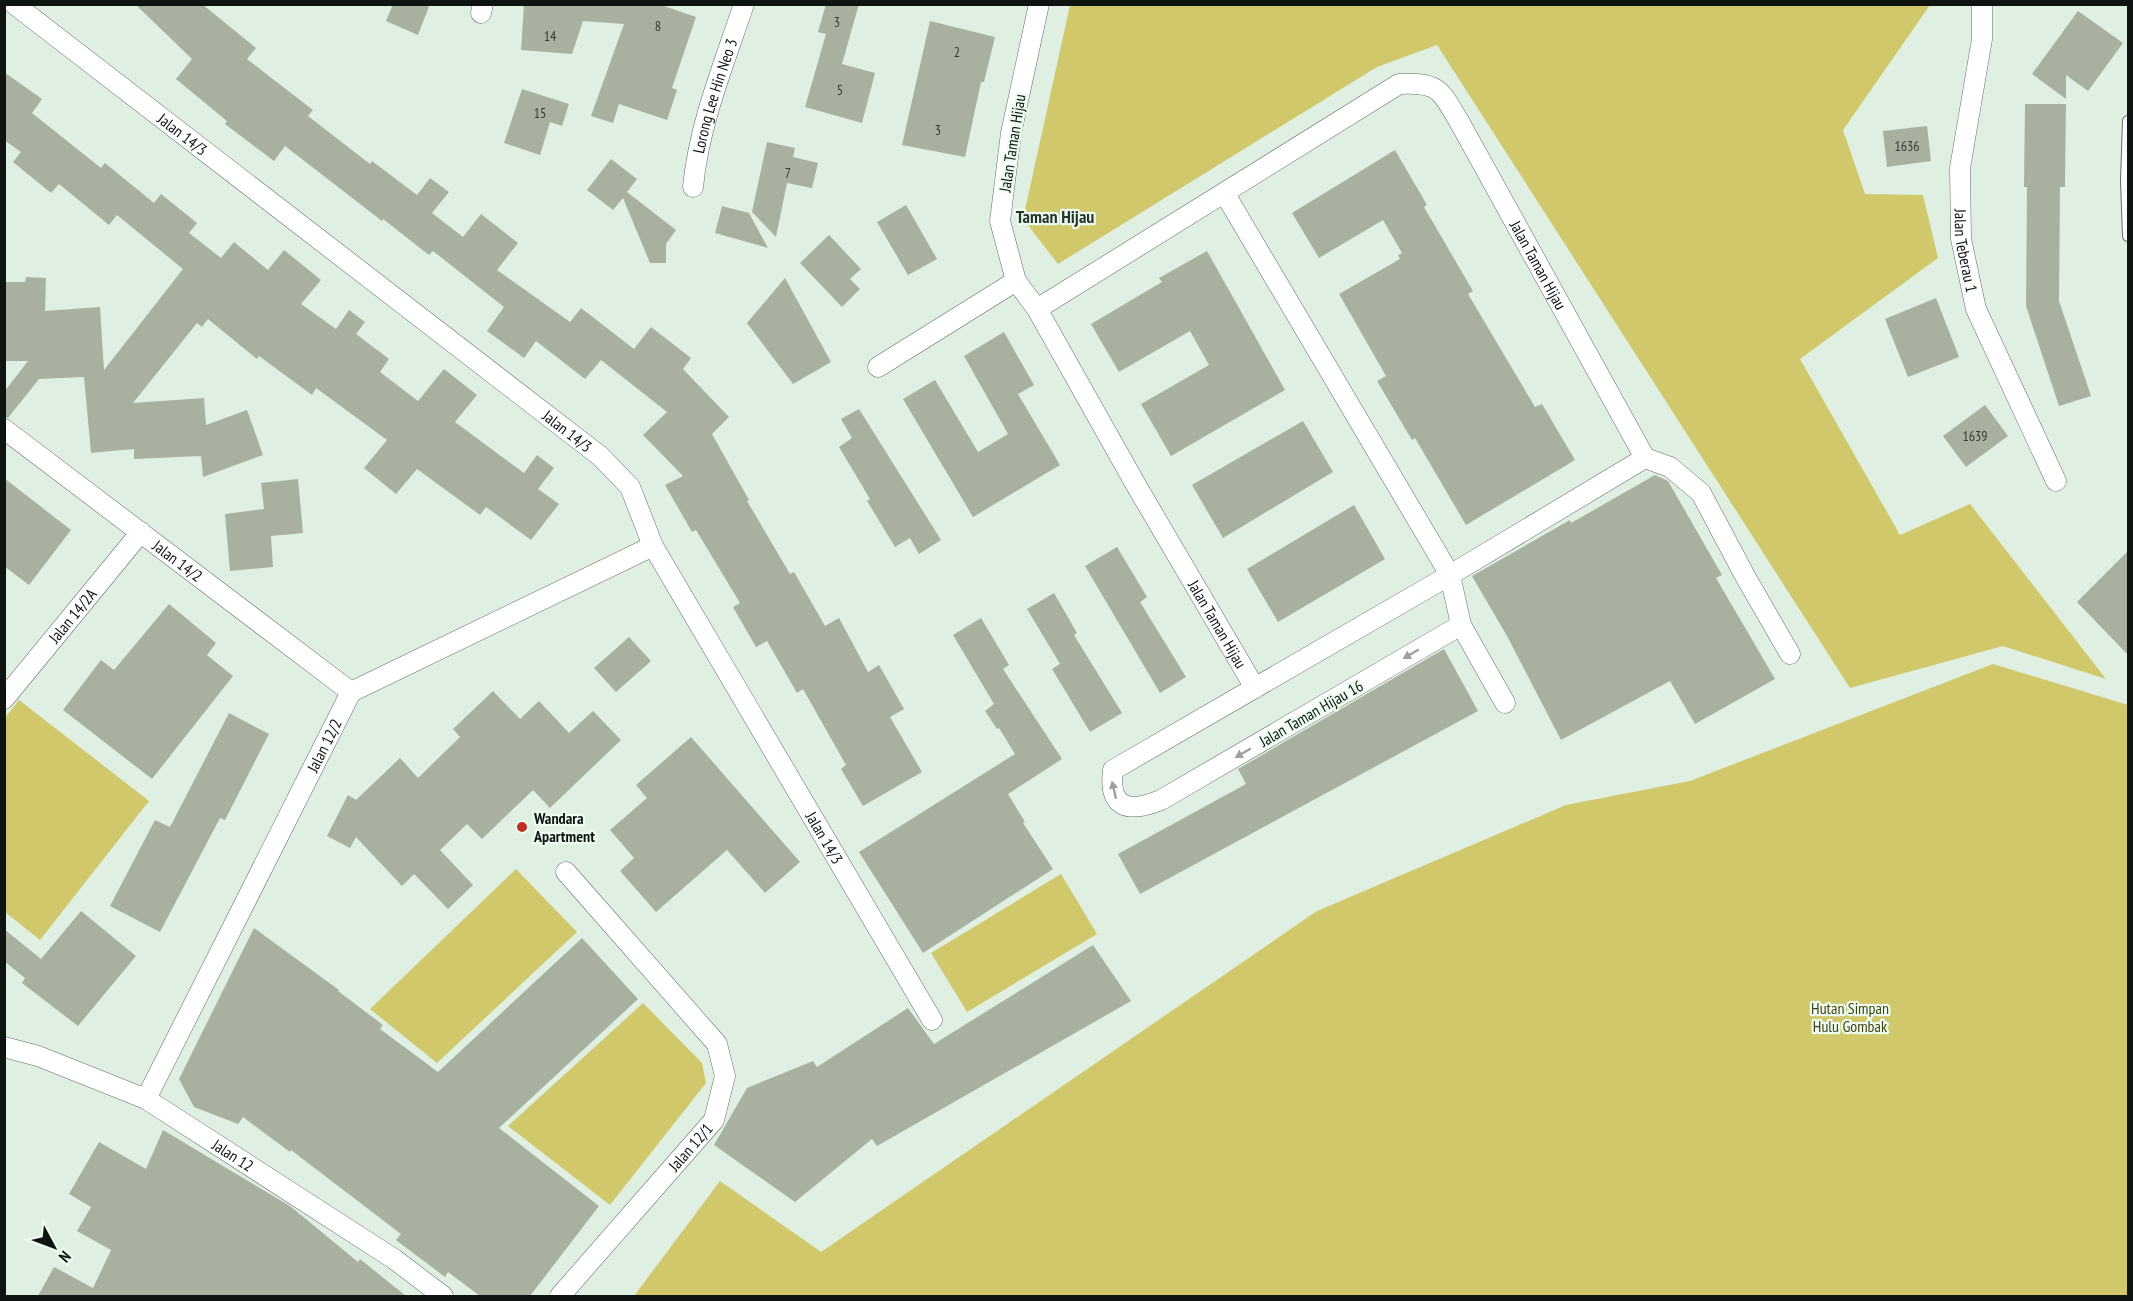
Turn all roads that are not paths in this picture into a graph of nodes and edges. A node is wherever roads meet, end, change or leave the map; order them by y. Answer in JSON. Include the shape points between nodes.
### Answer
{"nodes":[{"id":1,"x":14,"y":4,"type":"edge"},
{"id":2,"x":744,"y":4,"type":"edge"},
{"id":3,"x":1039,"y":4,"type":"edge"},
{"id":4,"x":1982,"y":4,"type":"edge"},
{"id":5,"x":2128,"y":121,"type":"edge"},
{"id":6,"x":693,"y":187,"type":"dead end"},
{"id":7,"x":1225,"y":194,"type":"junction"},
{"id":8,"x":2128,"y":220,"type":"edge"},
{"id":9,"x":2128,"y":236,"type":"edge"},
{"id":10,"x":1017,"y":281,"type":"junction"},
{"id":11,"x":1037,"y":309,"type":"junction"},
{"id":12,"x":878,"y":367,"type":"dead end"},
{"id":13,"x":4,"y":429,"type":"edge"},
{"id":14,"x":1645,"y":458,"type":"junction"},
{"id":15,"x":2056,"y":481,"type":"dead end"},
{"id":16,"x":141,"y":532,"type":"junction"},
{"id":17,"x":653,"y":546,"type":"junction"},
{"id":18,"x":1450,"y":575,"type":"junction"},
{"id":19,"x":1461,"y":625,"type":"junction"},
{"id":20,"x":1790,"y":654,"type":"dead end"},
{"id":21,"x":1255,"y":688,"type":"junction"},
{"id":22,"x":351,"y":692,"type":"junction"},
{"id":23,"x":4,"y":699,"type":"edge"},
{"id":24,"x":1505,"y":703,"type":"dead end"},
{"id":25,"x":566,"y":872,"type":"dead end"},
{"id":26,"x":932,"y":1020,"type":"dead end"},
{"id":27,"x":4,"y":1047,"type":"edge"},
{"id":28,"x":146,"y":1099,"type":"junction"},
{"id":29,"x":443,"y":1296,"type":"edge"},
{"id":30,"x":560,"y":1296,"type":"edge"}],
"edges":[{"from":1,"to":17,"type":"street","name":"Jalan 14/3","via":[[600,456],[630,487]]},
{"from":2,"to":6,"type":"street","name":"Lorong Lee Hin Neo 3","via":[[703,127]]},
{"from":3,"to":10,"type":"street","name":"Jalan Taman Hijau","via":[[1011,133],[1000,221]]},
{"from":4,"to":15,"type":"street","name":"Jalan Teberau 1","via":[[1982,39],[1960,168],[1961,239],[1976,309]]},
{"from":5,"to":8,"type":"lane"},
{"from":7,"to":11,"type":"street","name":"Jalan Taman Hijau"},
{"from":7,"to":14,"type":"street","name":"Jalan Taman Hijau","via":[[1399,84],[1423,83],[1441,92]]},
{"from":7,"to":18,"type":"street"},
{"from":8,"to":9,"type":"lane"},
{"from":10,"to":11,"type":"street","name":"Jalan Taman Hijau"},
{"from":10,"to":12,"type":"street"},
{"from":11,"to":21,"type":"street","name":"Jalan Taman Hijau"},
{"from":13,"to":16,"type":"street","name":"Jalan 14/2"},
{"from":14,"to":18,"type":"street"},
{"from":14,"to":20,"type":"street","via":[[1670,467],[1701,493]]},
{"from":16,"to":22,"type":"street","name":"Jalan 14/2"},
{"from":16,"to":23,"type":"street","name":"Jalan 14/2A"},
{"from":17,"to":22,"type":"street"},
{"from":17,"to":26,"type":"street","name":"Jalan 14/3"},
{"from":18,"to":19,"type":"street"},
{"from":18,"to":21,"type":"street"},
{"from":19,"to":21,"type":"street","name":"Jalan Taman Hijau 16","one_way":true,"via":[[1161,800],[1144,807],[1130,807],[1117,801],[1111,787],[1113,770]]},
{"from":19,"to":24,"type":"street"},
{"from":22,"to":28,"type":"street","name":"Jalan 12/2"},
{"from":25,"to":30,"type":"street","name":"Jalan 12/1","via":[[717,1044],[725,1076],[714,1120]]},
{"from":27,"to":28,"type":"street","name":"Jalan 12","via":[[38,1056]]},
{"from":28,"to":29,"type":"street","name":"Jalan 12","via":[[394,1259]]}]}
